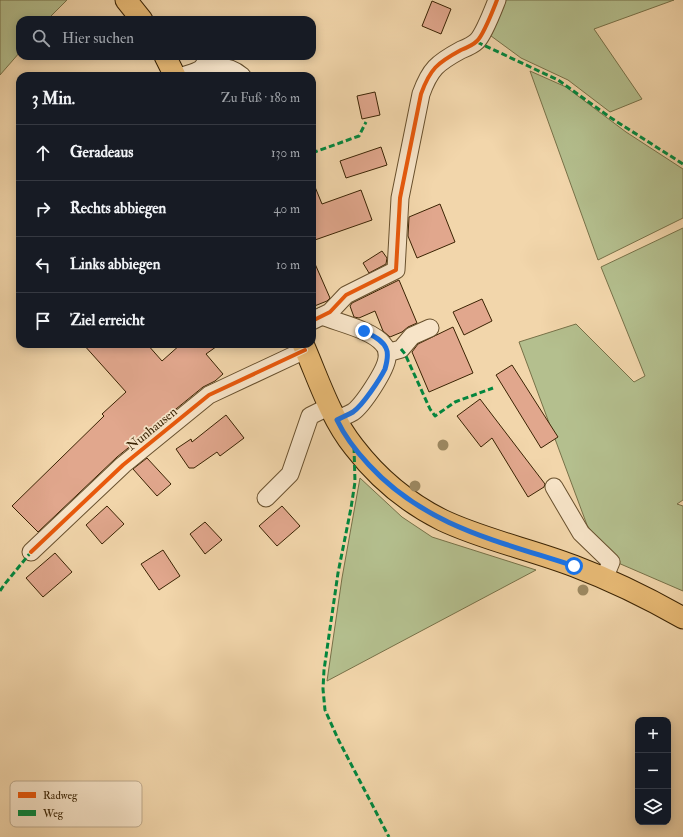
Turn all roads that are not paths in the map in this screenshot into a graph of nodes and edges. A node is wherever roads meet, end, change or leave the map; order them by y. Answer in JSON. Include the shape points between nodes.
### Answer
{"nodes":[{"id":1,"x":126,"y":0,"type":"edge"},
{"id":2,"x":497,"y":0,"type":"edge"},
{"id":3,"x":139,"y":16,"type":"edge"},
{"id":4,"x":167,"y":60,"type":"edge"},
{"id":5,"x":204,"y":62,"type":"edge"},
{"id":6,"x":173,"y":72,"type":"edge"},
{"id":7,"x":189,"y":72,"type":"edge"},
{"id":8,"x":237,"y":72,"type":"edge"},
{"id":9,"x":317,"y":319,"type":"edge"},
{"id":10,"x":430,"y":328,"type":"dead end"},
{"id":11,"x":302,"y":348,"type":"edge"},
{"id":12,"x":304,"y":348,"type":"edge"},
{"id":13,"x":387,"y":353,"type":"junction"},
{"id":14,"x":333,"y":413,"type":"junction"},
{"id":15,"x":554,"y":487,"type":"dead end"},
{"id":16,"x":266,"y":498,"type":"dead end"},
{"id":17,"x":31,"y":552,"type":"dead end"},
{"id":18,"x":604,"y":579,"type":"junction"},
{"id":19,"x":683,"y":618,"type":"edge"}],
"edges":[{"from":1,"to":3,"type":"main road"},
{"from":2,"to":9,"type":"street","via":[[477,42],[446,58],[437,65],[425,82],[400,198],[395,272],[346,295],[330,312]]},
{"from":4,"to":6,"type":"main road"},
{"from":5,"to":7,"type":"street"},
{"from":5,"to":8,"type":"street","via":[[210,67],[229,68]]},
{"from":9,"to":13,"type":"street","via":[[364,331],[383,343]]},
{"from":10,"to":13,"type":"street","via":[[412,336],[401,348]]},
{"from":11,"to":17,"type":"street","name":"Nunhausen","via":[[209,394],[123,465]]},
{"from":12,"to":14,"type":"main road"},
{"from":13,"to":14,"type":"street","via":[[385,369],[366,398],[354,411]]},
{"from":14,"to":16,"type":"street","via":[[310,416],[290,474]]},
{"from":14,"to":18,"type":"main road","via":[[354,447],[374,470],[398,492],[427,512],[473,532],[574,566]]},
{"from":15,"to":18,"type":"street","via":[[581,533],[611,562]]},
{"from":18,"to":19,"type":"main road"}]}
